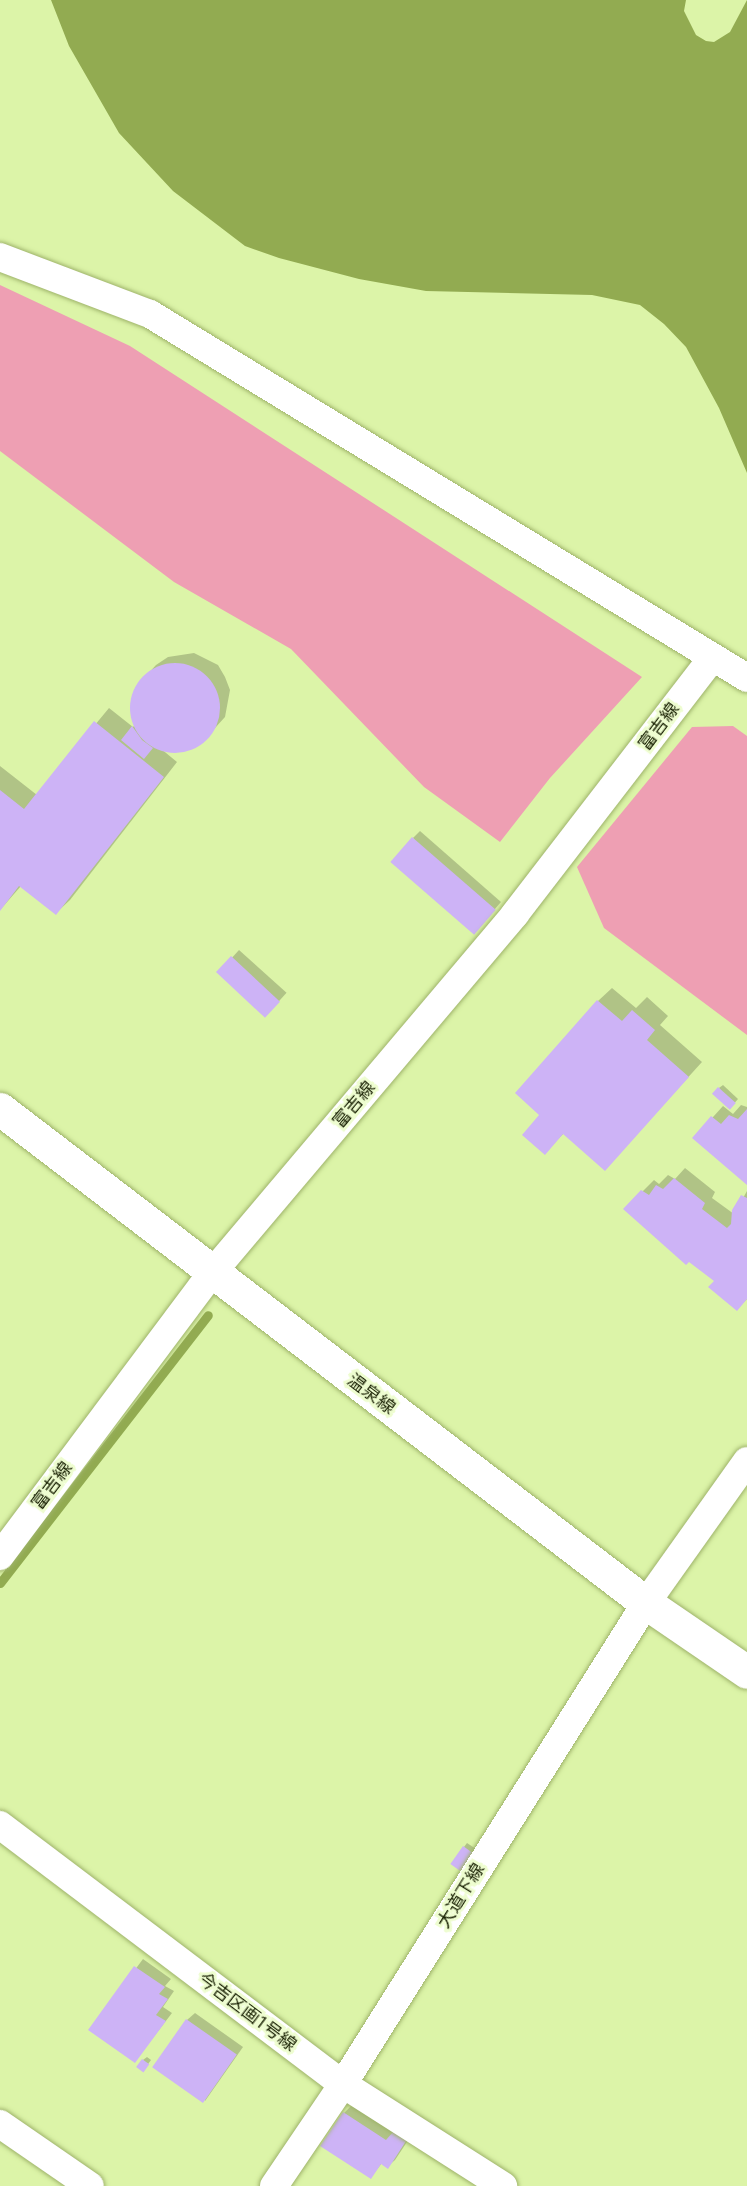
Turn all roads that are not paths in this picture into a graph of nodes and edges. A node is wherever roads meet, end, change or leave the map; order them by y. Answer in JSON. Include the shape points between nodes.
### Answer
{"nodes":[{"id":1,"x":0,"y":258,"type":"edge"},
{"id":2,"x":712,"y":658,"type":"junction"},
{"id":3,"x":747,"y":678,"type":"edge"},
{"id":4,"x":0,"y":1109,"type":"edge"},
{"id":5,"x":212,"y":1273,"type":"junction"},
{"id":6,"x":747,"y":1461,"type":"edge"},
{"id":7,"x":0,"y":1556,"type":"edge"},
{"id":8,"x":646,"y":1603,"type":"junction"},
{"id":9,"x":747,"y":1672,"type":"edge"},
{"id":10,"x":0,"y":1825,"type":"edge"},
{"id":11,"x":343,"y":2084,"type":"junction"},
{"id":12,"x":0,"y":2124,"type":"edge"},
{"id":13,"x":90,"y":2186,"type":"edge"},
{"id":14,"x":274,"y":2186,"type":"edge"},
{"id":15,"x":503,"y":2186,"type":"edge"}],
"edges":[{"from":1,"to":2,"type":"street","via":[[150,314]]},
{"from":2,"to":3,"type":"street"},
{"from":2,"to":5,"type":"street","name":"富吉線","via":[[516,914]]},
{"from":4,"to":5,"type":"street","name":"温泉線"},
{"from":5,"to":7,"type":"street","name":"富吉線"},
{"from":5,"to":8,"type":"street","name":"温泉線"},
{"from":6,"to":8,"type":"street","name":"大道下線"},
{"from":8,"to":9,"type":"street","name":"温泉線"},
{"from":8,"to":11,"type":"street","name":"大道下線"},
{"from":10,"to":11,"type":"street","name":"今吉区画1号線"},
{"from":11,"to":14,"type":"street","name":"大道下線"},
{"from":11,"to":15,"type":"street","name":"今吉区画1号線"},
{"from":12,"to":13,"type":"street"}]}
